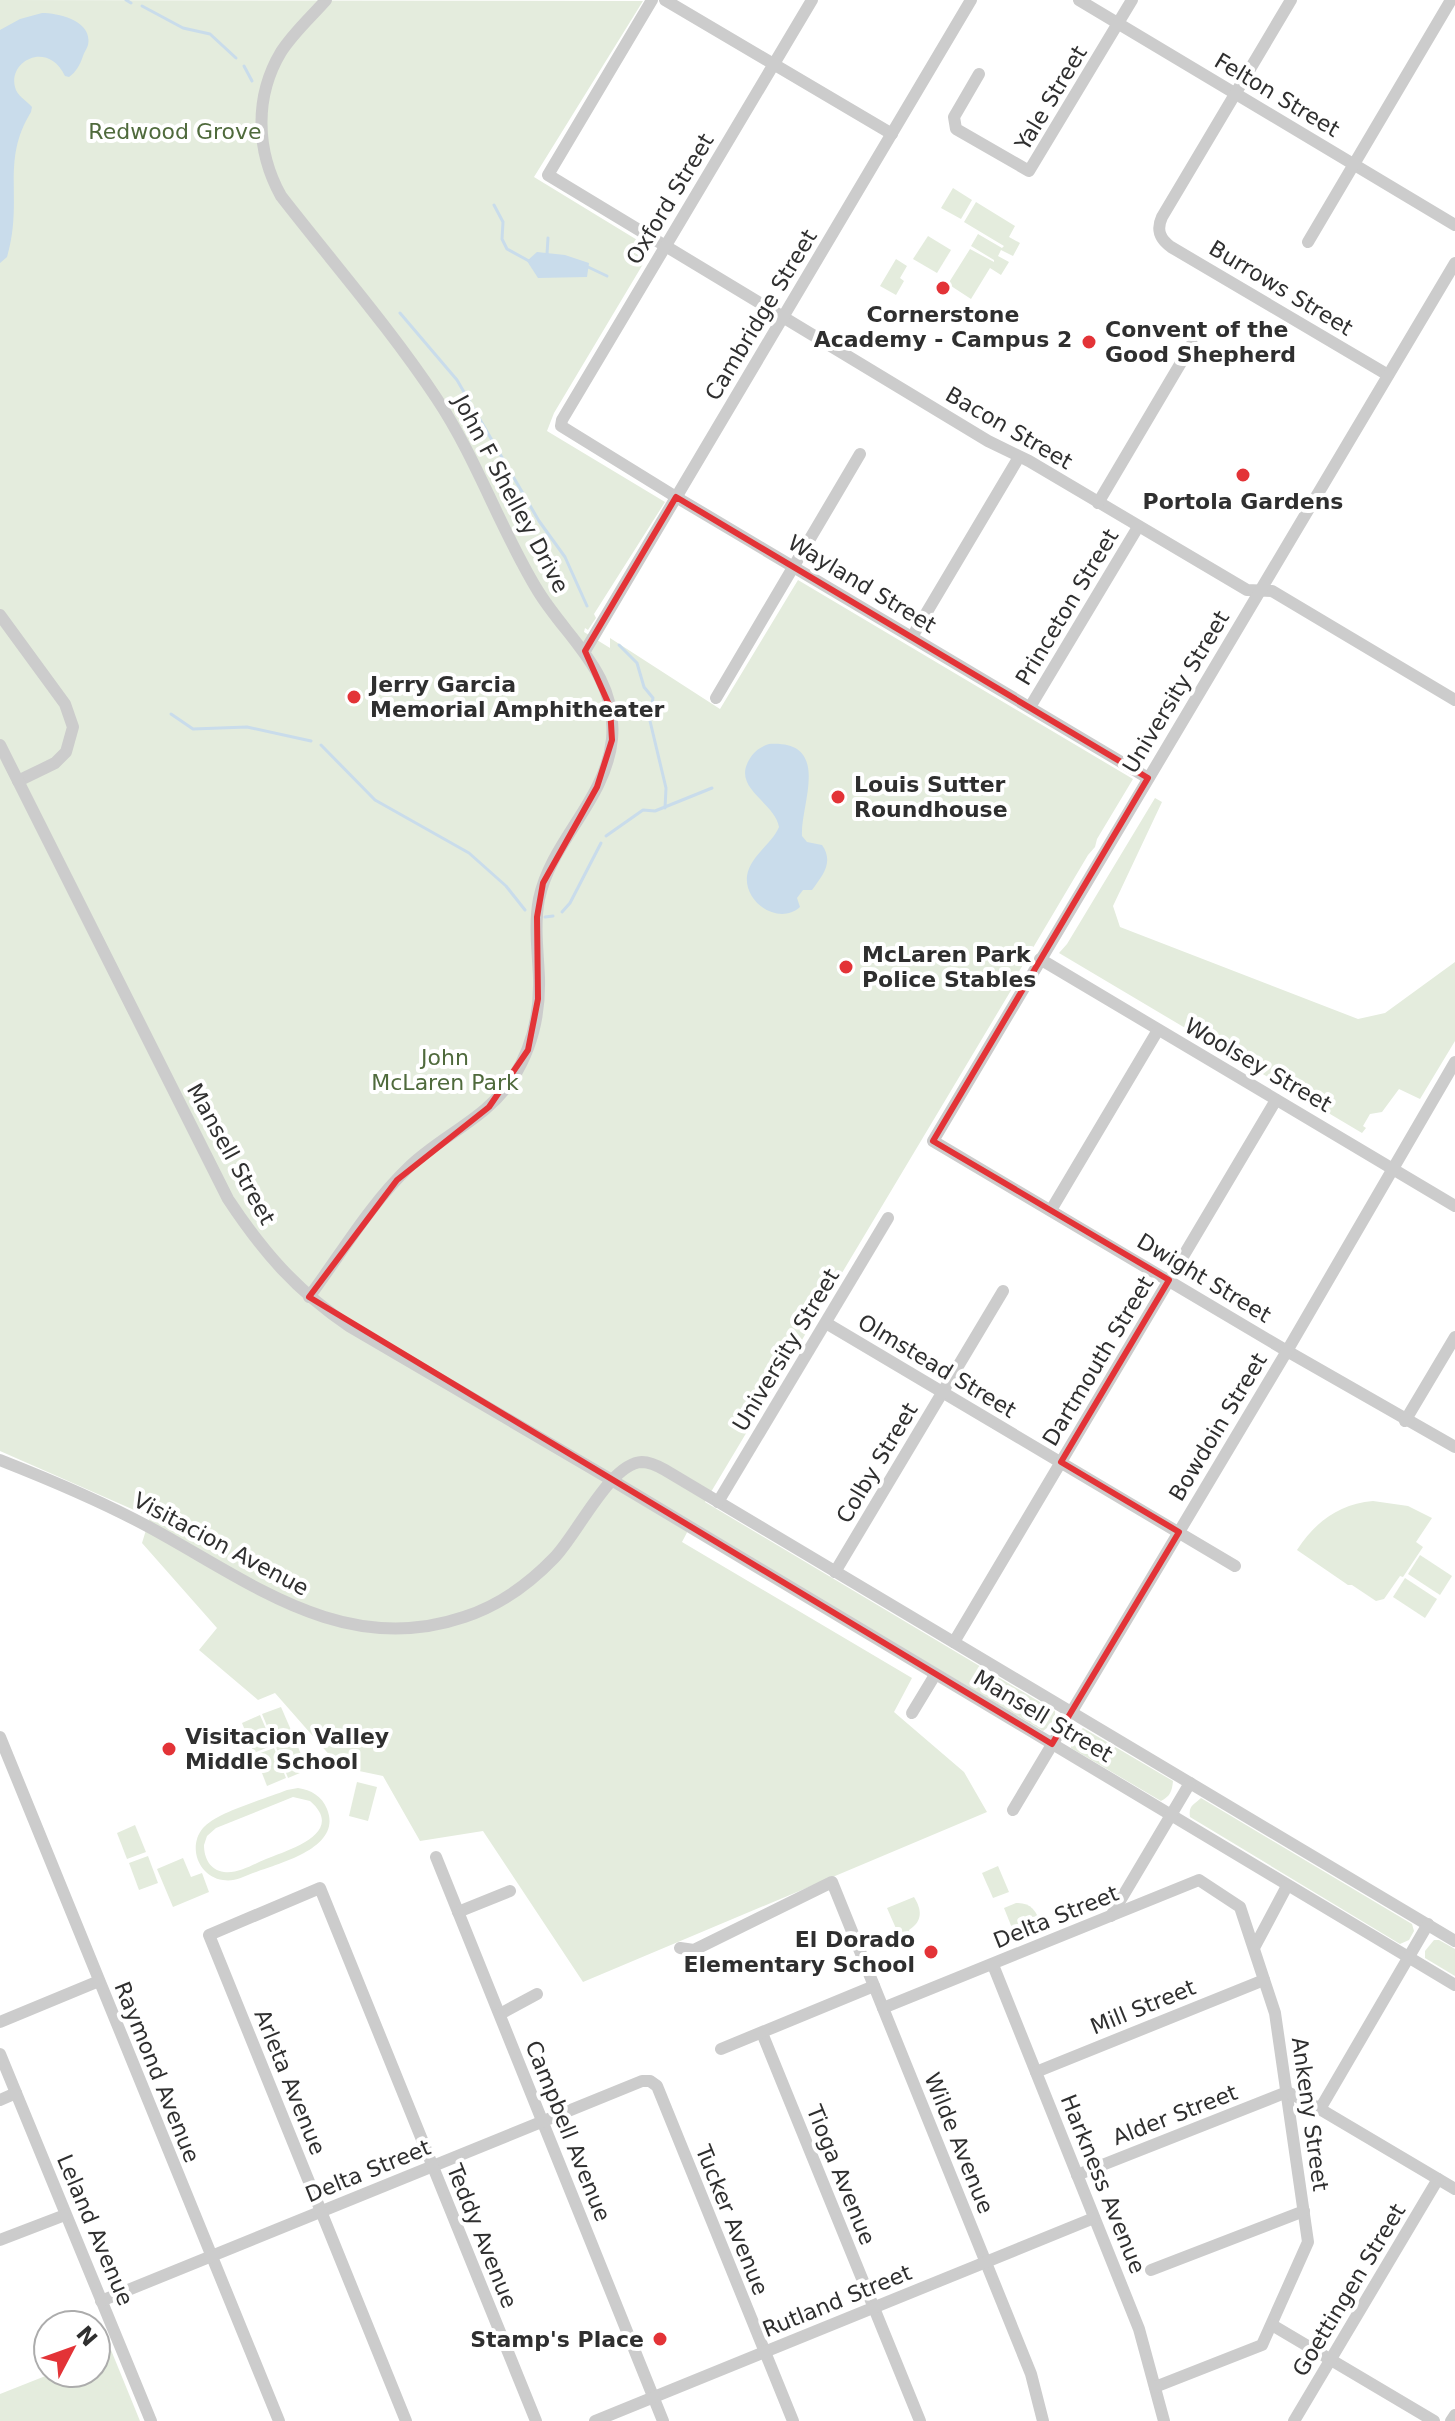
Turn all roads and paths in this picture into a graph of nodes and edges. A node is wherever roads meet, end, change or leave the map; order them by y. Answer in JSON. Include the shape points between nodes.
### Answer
{"nodes":[{"id":1,"x":326,"y":0,"type":"edge"},
{"id":2,"x":652,"y":0,"type":"edge"},
{"id":3,"x":665,"y":0,"type":"edge"},
{"id":4,"x":812,"y":0,"type":"edge"},
{"id":5,"x":971,"y":0,"type":"edge"},
{"id":6,"x":1079,"y":0,"type":"edge"},
{"id":7,"x":1132,"y":0,"type":"edge"},
{"id":8,"x":1291,"y":0,"type":"edge"},
{"id":9,"x":1451,"y":0,"type":"edge"},
{"id":10,"x":1118,"y":23,"type":"junction"},
{"id":11,"x":774,"y":64,"type":"junction"},
{"id":12,"x":979,"y":74,"type":"dead end"},
{"id":13,"x":1235,"y":94,"type":"junction"},
{"id":14,"x":892,"y":134,"type":"junction"},
{"id":15,"x":1353,"y":164,"type":"junction"},
{"id":16,"x":1455,"y":225,"type":"edge"},
{"id":17,"x":1308,"y":242,"type":"dead end"},
{"id":18,"x":666,"y":245,"type":"junction"},
{"id":19,"x":1455,"y":263,"type":"edge"},
{"id":20,"x":783,"y":317,"type":"junction"},
{"id":21,"x":1192,"y":344,"type":"dead end"},
{"id":22,"x":1388,"y":375,"type":"junction"},
{"id":23,"x":562,"y":420,"type":"joint"},
{"id":24,"x":860,"y":454,"type":"dead end"},
{"id":25,"x":1019,"y":457,"type":"junction"},
{"id":26,"x":676,"y":497,"type":"junction"},
{"id":27,"x":1098,"y":503,"type":"junction"},
{"id":28,"x":1138,"y":527,"type":"junction"},
{"id":29,"x":794,"y":566,"type":"junction"},
{"id":30,"x":1260,"y":591,"type":"junction"},
{"id":31,"x":0,"y":615,"type":"edge"},
{"id":32,"x":912,"y":637,"type":"junction"},
{"id":33,"x":585,"y":651,"type":"junction"},
{"id":34,"x":716,"y":698,"type":"dead end"},
{"id":35,"x":1455,"y":700,"type":"edge"},
{"id":36,"x":1030,"y":707,"type":"junction"},
{"id":37,"x":0,"y":745,"type":"edge"},
{"id":38,"x":1148,"y":778,"type":"junction"},
{"id":39,"x":18,"y":781,"type":"junction"},
{"id":40,"x":1040,"y":959,"type":"junction"},
{"id":41,"x":1158,"y":1030,"type":"junction"},
{"id":42,"x":1455,"y":1062,"type":"edge"},
{"id":43,"x":1276,"y":1100,"type":"junction"},
{"id":44,"x":933,"y":1141,"type":"joint"},
{"id":45,"x":1394,"y":1169,"type":"junction"},
{"id":46,"x":1455,"y":1206,"type":"edge"},
{"id":47,"x":1051,"y":1210,"type":"junction"},
{"id":48,"x":888,"y":1218,"type":"dead end"},
{"id":49,"x":1169,"y":1280,"type":"junction"},
{"id":50,"x":1003,"y":1291,"type":"dead end"},
{"id":51,"x":309,"y":1297,"type":"junction"},
{"id":52,"x":826,"y":1323,"type":"junction"},
{"id":53,"x":1455,"y":1337,"type":"edge"},
{"id":54,"x":1287,"y":1351,"type":"junction"},
{"id":55,"x":943,"y":1392,"type":"junction"},
{"id":56,"x":1405,"y":1421,"type":"junction"},
{"id":57,"x":1455,"y":1447,"type":"edge"},
{"id":58,"x":0,"y":1460,"type":"edge"},
{"id":59,"x":1061,"y":1462,"type":"junction"},
{"id":60,"x":610,"y":1479,"type":"junction"},
{"id":61,"x":718,"y":1502,"type":"junction"},
{"id":62,"x":1179,"y":1532,"type":"junction"},
{"id":63,"x":1235,"y":1566,"type":"dead end"},
{"id":64,"x":835,"y":1572,"type":"junction"},
{"id":65,"x":954,"y":1642,"type":"junction"},
{"id":66,"x":935,"y":1675,"type":"junction"},
{"id":67,"x":1072,"y":1712,"type":"junction"},
{"id":68,"x":912,"y":1713,"type":"dead end"},
{"id":69,"x":0,"y":1737,"type":"edge"},
{"id":70,"x":1052,"y":1744,"type":"junction"},
{"id":71,"x":1190,"y":1783,"type":"junction"},
{"id":72,"x":1013,"y":1810,"type":"dead end"},
{"id":73,"x":1171,"y":1816,"type":"junction"},
{"id":74,"x":436,"y":1857,"type":"dead end"},
{"id":75,"x":1287,"y":1886,"type":"junction"},
{"id":76,"x":510,"y":1891,"type":"dead end"},
{"id":77,"x":1240,"y":1907,"type":"joint"},
{"id":78,"x":458,"y":1912,"type":"junction"},
{"id":79,"x":1111,"y":1916,"type":"junction"},
{"id":80,"x":1428,"y":1924,"type":"junction"},
{"id":81,"x":209,"y":1935,"type":"joint"},
{"id":82,"x":1455,"y":1941,"type":"edge"},
{"id":83,"x":680,"y":1948,"type":"dead end"},
{"id":84,"x":1254,"y":1948,"type":"junction"},
{"id":85,"x":1408,"y":1957,"type":"junction"},
{"id":86,"x":993,"y":1965,"type":"junction"},
{"id":87,"x":1264,"y":1980,"type":"junction"},
{"id":88,"x":99,"y":1981,"type":"junction"},
{"id":89,"x":1455,"y":1985,"type":"edge"},
{"id":90,"x":874,"y":1986,"type":"junction"},
{"id":91,"x":537,"y":1994,"type":"dead end"},
{"id":92,"x":883,"y":2008,"type":"junction"},
{"id":93,"x":500,"y":2014,"type":"junction"},
{"id":94,"x":0,"y":2022,"type":"edge"},
{"id":95,"x":762,"y":2033,"type":"junction"},
{"id":96,"x":721,"y":2049,"type":"dead end"},
{"id":97,"x":0,"y":2054,"type":"edge"},
{"id":98,"x":1036,"y":2072,"type":"junction"},
{"id":99,"x":650,"y":2081,"type":"joint"},
{"id":100,"x":1287,"y":2092,"type":"junction"},
{"id":101,"x":16,"y":2093,"type":"junction"},
{"id":102,"x":0,"y":2100,"type":"edge"},
{"id":103,"x":1320,"y":2109,"type":"junction"},
{"id":104,"x":543,"y":2121,"type":"junction"},
{"id":105,"x":432,"y":2167,"type":"junction"},
{"id":106,"x":1077,"y":2175,"type":"junction"},
{"id":107,"x":1438,"y":2179,"type":"junction"},
{"id":108,"x":1455,"y":2189,"type":"edge"},
{"id":109,"x":321,"y":2211,"type":"junction"},
{"id":110,"x":1304,"y":2211,"type":"junction"},
{"id":111,"x":65,"y":2215,"type":"junction"},
{"id":112,"x":1094,"y":2218,"type":"junction"},
{"id":113,"x":0,"y":2240,"type":"edge"},
{"id":114,"x":213,"y":2256,"type":"junction"},
{"id":115,"x":986,"y":2263,"type":"junction"},
{"id":116,"x":1151,"y":2270,"type":"dead end"},
{"id":117,"x":101,"y":2301,"type":"junction"},
{"id":118,"x":874,"y":2307,"type":"junction"},
{"id":119,"x":1272,"y":2325,"type":"junction"},
{"id":120,"x":764,"y":2351,"type":"junction"},
{"id":121,"x":1330,"y":2360,"type":"junction"},
{"id":122,"x":1155,"y":2387,"type":"junction"},
{"id":123,"x":653,"y":2398,"type":"junction"},
{"id":124,"x":1455,"y":2415,"type":"edge"},
{"id":125,"x":151,"y":2421,"type":"edge"},
{"id":126,"x":279,"y":2421,"type":"edge"},
{"id":127,"x":406,"y":2421,"type":"edge"},
{"id":128,"x":536,"y":2421,"type":"edge"},
{"id":129,"x":595,"y":2421,"type":"edge"},
{"id":130,"x":663,"y":2421,"type":"edge"},
{"id":131,"x":793,"y":2421,"type":"edge"},
{"id":132,"x":920,"y":2421,"type":"edge"},
{"id":133,"x":1043,"y":2421,"type":"edge"},
{"id":134,"x":1164,"y":2421,"type":"edge"},
{"id":135,"x":1294,"y":2421,"type":"edge"},
{"id":136,"x":1434,"y":2421,"type":"edge"},
{"id":137,"x":1451,"y":2421,"type":"edge"}],
"edges":[{"from":1,"to":33,"type":"street","name":"John F Shelley Drive","via":[[281,52],[267,84],[261,139],[272,178],[438,400],[538,591]]},
{"from":2,"to":18,"type":"street","name":"Bacon Street","via":[[548,175]]},
{"from":3,"to":11,"type":"street"},
{"from":4,"to":11,"type":"street","name":"Oxford Street"},
{"from":5,"to":14,"type":"street","name":"Cambridge Street"},
{"from":6,"to":10,"type":"street","name":"Felton Street"},
{"from":7,"to":10,"type":"street","name":"Yale Street"},
{"from":8,"to":13,"type":"street"},
{"from":9,"to":15,"type":"street"},
{"from":10,"to":12,"type":"street","name":"Yale Street","via":[[1029,171],[956,129],[954,117]]},
{"from":10,"to":13,"type":"street","name":"Felton Street"},
{"from":11,"to":14,"type":"street"},
{"from":11,"to":18,"type":"street","name":"Oxford Street"},
{"from":13,"to":15,"type":"street","name":"Felton Street"},
{"from":13,"to":22,"type":"street","name":"Burrows Street","via":[[1162,217],[1163,240]]},
{"from":14,"to":20,"type":"street","name":"Cambridge Street"},
{"from":15,"to":16,"type":"street","name":"Felton Street"},
{"from":15,"to":17,"type":"street"},
{"from":18,"to":20,"type":"street","name":"Bacon Street"},
{"from":18,"to":23,"type":"street","name":"Oxford Street"},
{"from":19,"to":22,"type":"street","name":"University Street"},
{"from":20,"to":25,"type":"street","name":"Bacon Street"},
{"from":20,"to":26,"type":"street","name":"Cambridge Street"},
{"from":21,"to":27,"type":"street","name":"Princeton Street"},
{"from":22,"to":30,"type":"street","name":"University Street"},
{"from":23,"to":26,"type":"street","name":"Wayland Street","via":[[567,431]]},
{"from":24,"to":29,"type":"street"},
{"from":25,"to":27,"type":"street","name":"Bacon Street"},
{"from":25,"to":32,"type":"street"},
{"from":26,"to":29,"type":"street","name":"Wayland Street"},
{"from":26,"to":33,"type":"street","name":"Cambridge Street"},
{"from":27,"to":28,"type":"street","name":"Bacon Street"},
{"from":28,"to":30,"type":"street","name":"Bacon Street","via":[[1247,590]]},
{"from":28,"to":36,"type":"street","name":"Princeton Street"},
{"from":29,"to":32,"type":"street","name":"Wayland Street"},
{"from":29,"to":34,"type":"street"},
{"from":30,"to":35,"type":"street","name":"Bacon Street","via":[[1272,591]]},
{"from":30,"to":38,"type":"street","name":"University Street"},
{"from":31,"to":39,"type":"street","via":[[65,704],[73,727],[66,752],[55,763]]},
{"from":32,"to":36,"type":"street","name":"Wayland Street"},
{"from":33,"to":51,"type":"street","name":"John F Shelley Drive","via":[[610,707],[612,740],[597,787],[543,883],[537,917],[538,999],[528,1050],[512,1081],[489,1107],[397,1180]]},
{"from":36,"to":38,"type":"street","name":"Wayland Street"},
{"from":37,"to":39,"type":"street","name":"Mansell Street"},
{"from":38,"to":40,"type":"street","name":"University Street"},
{"from":39,"to":51,"type":"street","name":"Mansell Street","via":[[228,1199],[255,1240]]},
{"from":40,"to":41,"type":"street","name":"Woolsey Street"},
{"from":40,"to":44,"type":"street","name":"University Street"},
{"from":41,"to":43,"type":"street","name":"Woolsey Street"},
{"from":41,"to":47,"type":"street"},
{"from":42,"to":45,"type":"street","name":"Bowdoin Street"},
{"from":43,"to":45,"type":"street","name":"Woolsey Street"},
{"from":43,"to":49,"type":"street","name":"Dartmouth Street"},
{"from":44,"to":47,"type":"street","name":"Dwight Street"},
{"from":45,"to":46,"type":"street","name":"Woolsey Street"},
{"from":45,"to":54,"type":"street","name":"Bowdoin Street"},
{"from":47,"to":49,"type":"street","name":"Dwight Street"},
{"from":48,"to":52,"type":"street","name":"University Street"},
{"from":49,"to":54,"type":"street","name":"Dwight Street"},
{"from":49,"to":59,"type":"street","name":"Dartmouth Street"},
{"from":50,"to":55,"type":"street","name":"Colby Street"},
{"from":51,"to":60,"type":"street","name":"Mansell Street","via":[[349,1326]]},
{"from":52,"to":55,"type":"street","name":"Olmstead Street"},
{"from":52,"to":61,"type":"street","name":"University Street"},
{"from":53,"to":56,"type":"street"},
{"from":54,"to":56,"type":"street","name":"Dwight Street"},
{"from":54,"to":62,"type":"street","name":"Bowdoin Street"},
{"from":55,"to":59,"type":"street","name":"Olmstead Street"},
{"from":55,"to":64,"type":"street","name":"Colby Street"},
{"from":56,"to":57,"type":"street","name":"Dwight Street"},
{"from":58,"to":60,"type":"street","name":"Visitacion Avenue","via":[[130,1517],[300,1610],[377,1628],[448,1622],[514,1592],[566,1545]]},
{"from":59,"to":62,"type":"street","name":"Olmstead Street"},
{"from":59,"to":65,"type":"street","name":"Dartmouth Street"},
{"from":60,"to":61,"type":"street","name":"Mansell Street","via":[[634,1464],[650,1463]]},
{"from":60,"to":66,"type":"street","name":"Mansell Street"},
{"from":61,"to":64,"type":"street","name":"Mansell Street"},
{"from":62,"to":63,"type":"street","name":"Olmstead Street"},
{"from":62,"to":67,"type":"street","name":"Bowdoin Street"},
{"from":64,"to":65,"type":"street","name":"Mansell Street"},
{"from":65,"to":67,"type":"street","name":"Mansell Street"},
{"from":66,"to":68,"type":"street"},
{"from":66,"to":70,"type":"street","name":"Mansell Street"},
{"from":67,"to":70,"type":"street","name":"Bowdoin Street"},
{"from":67,"to":71,"type":"street","name":"Mansell Street"},
{"from":69,"to":88,"type":"street","name":"Raymond Avenue"},
{"from":70,"to":72,"type":"street","name":"Bowdoin Street"},
{"from":70,"to":73,"type":"street","name":"Mansell Street"},
{"from":71,"to":73,"type":"street"},
{"from":71,"to":80,"type":"street","name":"Mansell Street"},
{"from":73,"to":75,"type":"street","name":"Mansell Street"},
{"from":73,"to":79,"type":"street"},
{"from":74,"to":78,"type":"street","name":"Campbell Avenue"},
{"from":75,"to":84,"type":"street"},
{"from":75,"to":85,"type":"street","name":"Mansell Street"},
{"from":76,"to":78,"type":"street"},
{"from":77,"to":79,"type":"street","name":"Delta Street","via":[[1199,1880]]},
{"from":77,"to":84,"type":"street","name":"Ankeny Street"},
{"from":78,"to":93,"type":"street","name":"Campbell Avenue"},
{"from":79,"to":86,"type":"street","name":"Delta Street"},
{"from":80,"to":82,"type":"street","name":"Mansell Street"},
{"from":80,"to":85,"type":"street"},
{"from":81,"to":105,"type":"street","name":"Teddy Avenue","via":[[320,1888]]},
{"from":81,"to":109,"type":"street","name":"Arleta Avenue"},
{"from":83,"to":90,"type":"street","name":"Wilde Avenue","via":[[694,1950],[832,1882]]},
{"from":84,"to":87,"type":"street","name":"Ankeny Street"},
{"from":85,"to":89,"type":"street","name":"Mansell Street"},
{"from":85,"to":103,"type":"street"},
{"from":86,"to":92,"type":"street","name":"Delta Street"},
{"from":86,"to":98,"type":"street","name":"Harkness Avenue"},
{"from":87,"to":98,"type":"street","name":"Mill Street"},
{"from":87,"to":100,"type":"street","name":"Ankeny Street","via":[[1275,2013]]},
{"from":88,"to":94,"type":"street"},
{"from":88,"to":114,"type":"street","name":"Raymond Avenue"},
{"from":90,"to":92,"type":"street","name":"Wilde Avenue"},
{"from":90,"to":95,"type":"street"},
{"from":91,"to":93,"type":"street"},
{"from":92,"to":115,"type":"street","name":"Wilde Avenue"},
{"from":93,"to":104,"type":"street","name":"Campbell Avenue"},
{"from":95,"to":96,"type":"street"},
{"from":95,"to":118,"type":"street","name":"Tioga Avenue"},
{"from":97,"to":101,"type":"street","name":"Leland Avenue"},
{"from":98,"to":106,"type":"street","name":"Harkness Avenue"},
{"from":99,"to":104,"type":"street","name":"Delta Street"},
{"from":99,"to":120,"type":"street","name":"Tucker Avenue","via":[[657,2086]]},
{"from":100,"to":103,"type":"street"},
{"from":100,"to":106,"type":"street","name":"Alder Street"},
{"from":100,"to":110,"type":"street","name":"Ankeny Street"},
{"from":101,"to":102,"type":"street"},
{"from":101,"to":111,"type":"street","name":"Leland Avenue"},
{"from":103,"to":107,"type":"street"},
{"from":104,"to":105,"type":"street","name":"Delta Street"},
{"from":104,"to":123,"type":"street","name":"Campbell Avenue"},
{"from":105,"to":109,"type":"street","name":"Delta Street"},
{"from":105,"to":128,"type":"street","name":"Teddy Avenue"},
{"from":106,"to":112,"type":"street","name":"Harkness Avenue"},
{"from":107,"to":108,"type":"street"},
{"from":107,"to":121,"type":"street","name":"Goettingen Street"},
{"from":109,"to":114,"type":"street","name":"Delta Street"},
{"from":109,"to":127,"type":"street","name":"Arleta Avenue"},
{"from":110,"to":116,"type":"street"},
{"from":110,"to":119,"type":"street","name":"Ankeny Street","via":[[1308,2242]]},
{"from":111,"to":113,"type":"street"},
{"from":111,"to":117,"type":"street","name":"Leland Avenue"},
{"from":112,"to":115,"type":"street","name":"Rutland Street"},
{"from":112,"to":122,"type":"street","name":"Harkness Avenue","via":[[1139,2329]]},
{"from":114,"to":117,"type":"street","name":"Delta Street"},
{"from":114,"to":126,"type":"street","name":"Raymond Avenue"},
{"from":115,"to":118,"type":"street","name":"Rutland Street"},
{"from":115,"to":133,"type":"street","name":"Wilde Avenue","via":[[1031,2374]]},
{"from":117,"to":125,"type":"street","name":"Leland Avenue"},
{"from":118,"to":120,"type":"street","name":"Rutland Street"},
{"from":118,"to":132,"type":"street","name":"Tioga Avenue"},
{"from":119,"to":121,"type":"street"},
{"from":119,"to":122,"type":"street","via":[[1262,2345]]},
{"from":120,"to":123,"type":"street","name":"Rutland Street"},
{"from":120,"to":131,"type":"street","name":"Tucker Avenue"},
{"from":121,"to":135,"type":"street","name":"Goettingen Street"},
{"from":121,"to":136,"type":"street"},
{"from":122,"to":134,"type":"street","name":"Harkness Avenue"},
{"from":123,"to":129,"type":"street","name":"Rutland Street"},
{"from":123,"to":130,"type":"street","name":"Campbell Avenue"},
{"from":124,"to":137,"type":"street"}]}
